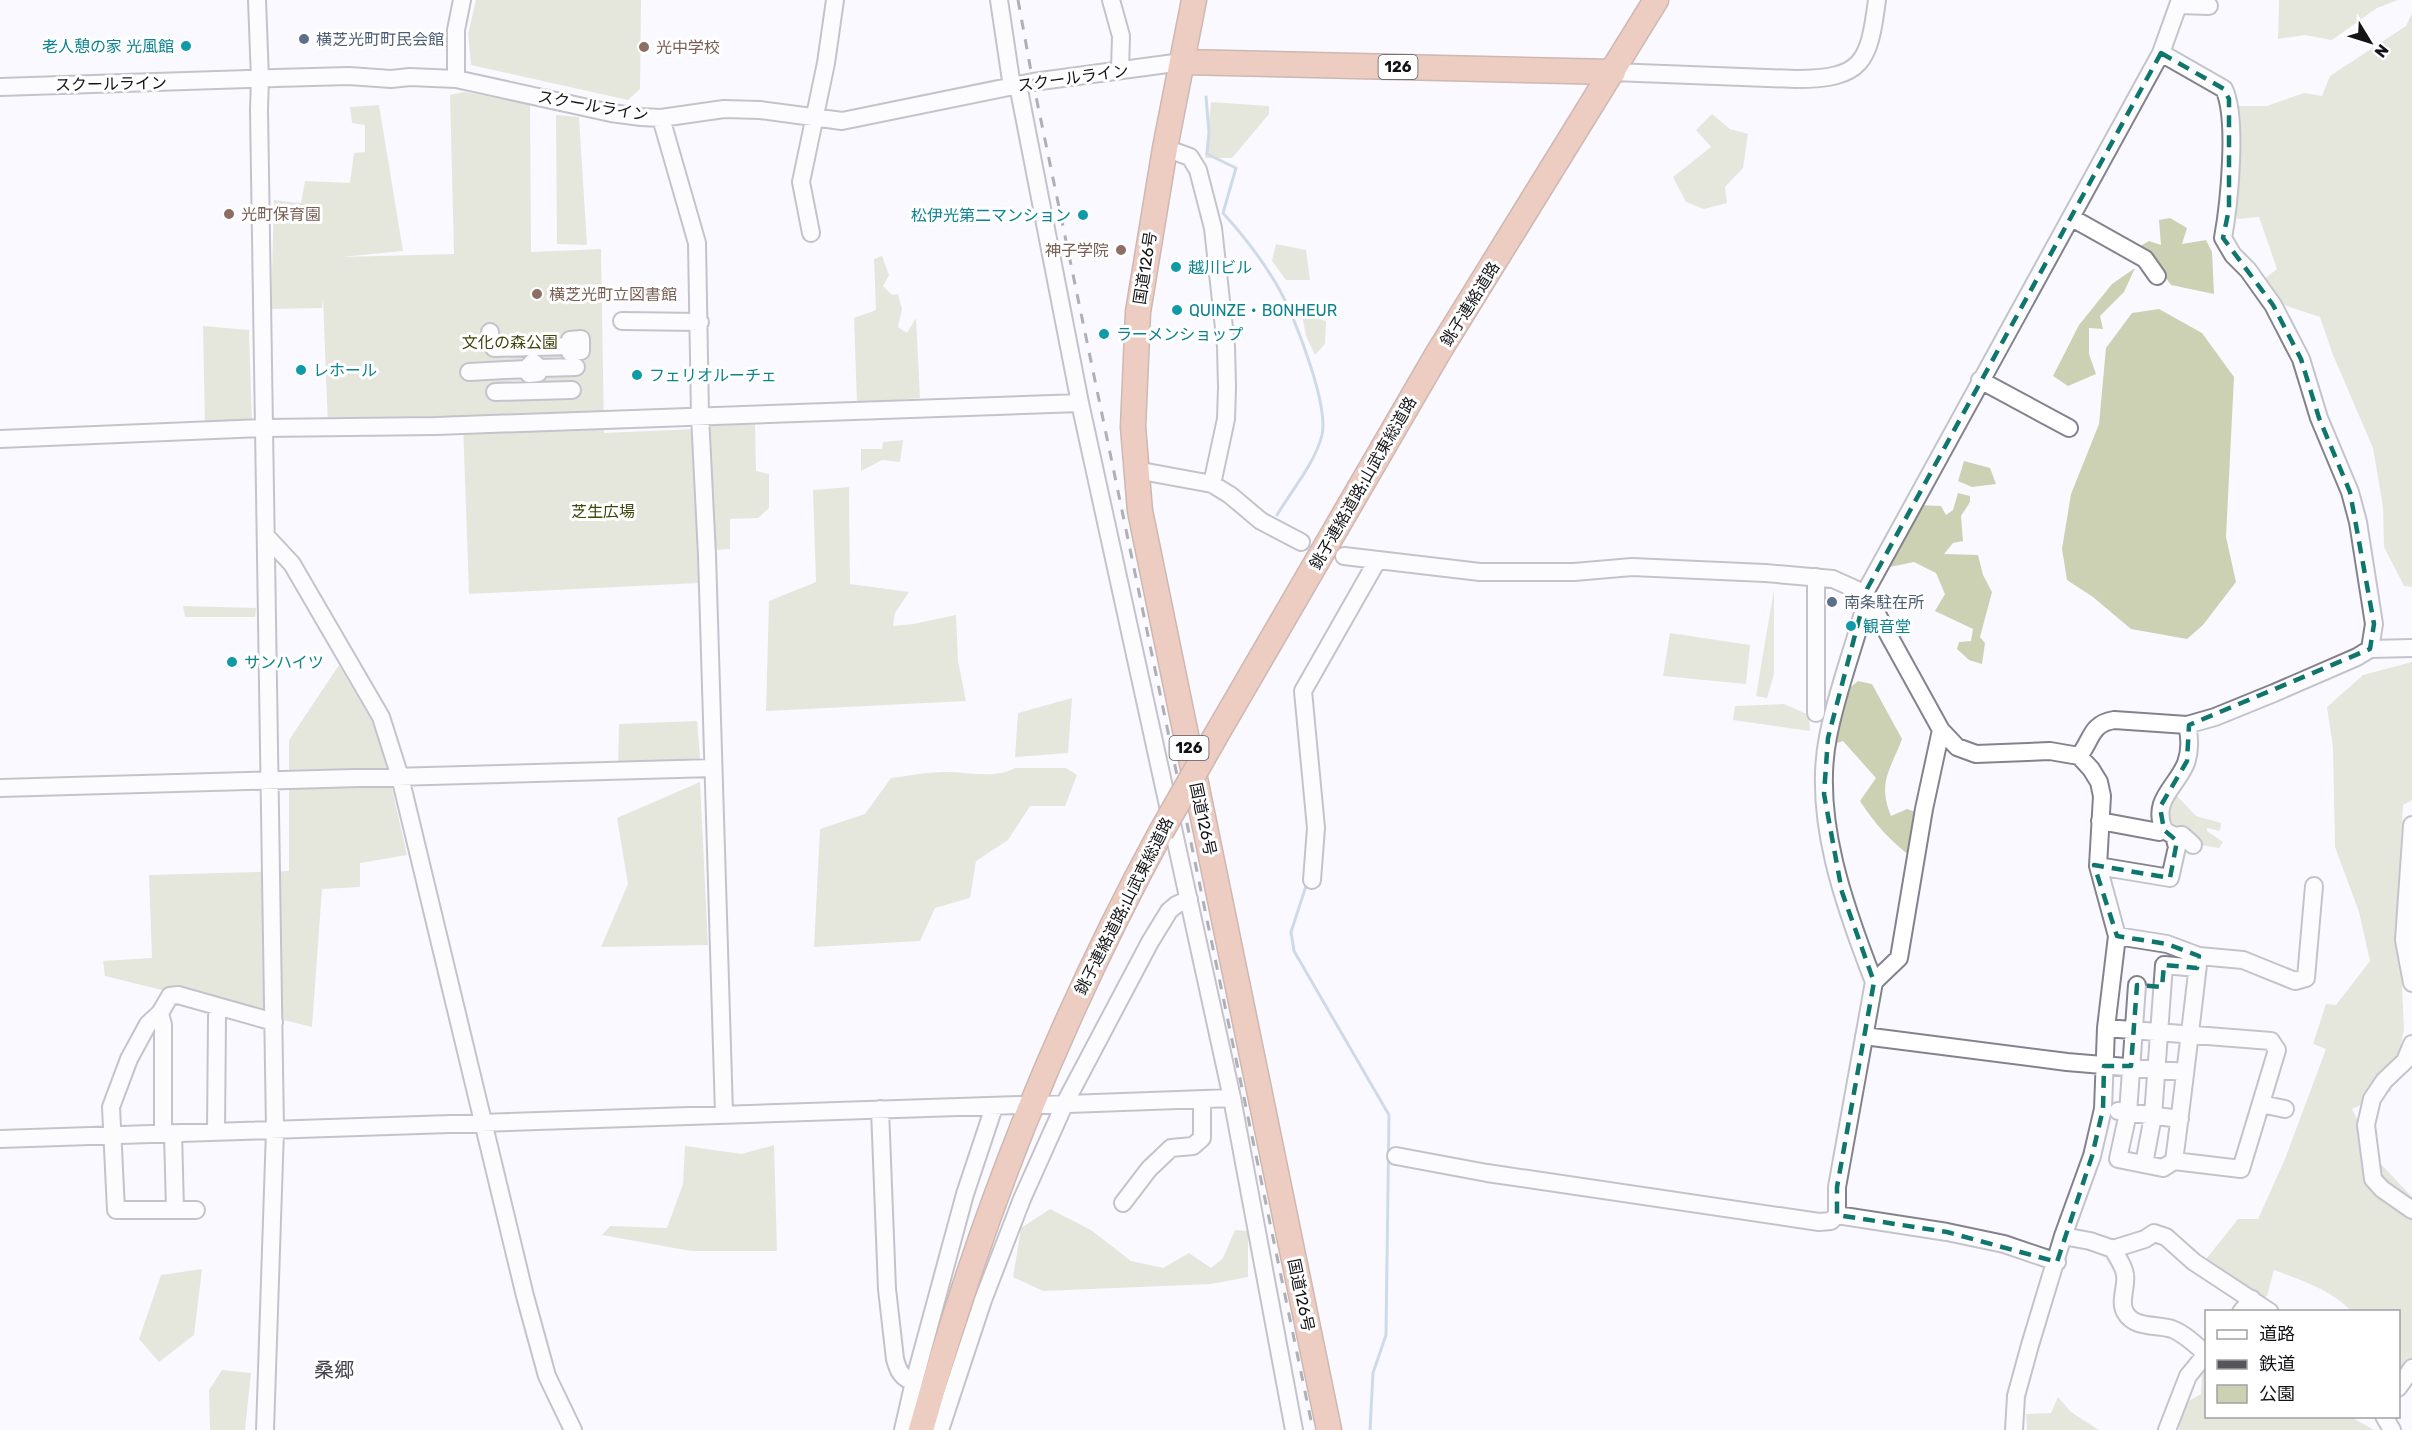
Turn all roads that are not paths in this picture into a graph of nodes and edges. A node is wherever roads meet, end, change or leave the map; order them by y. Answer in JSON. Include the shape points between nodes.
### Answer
{"nodes":[{"id":1,"x":257,"y":0,"type":"edge"},
{"id":2,"x":462,"y":0,"type":"edge"},
{"id":3,"x":835,"y":0,"type":"edge"},
{"id":4,"x":999,"y":0,"type":"edge"},
{"id":5,"x":1111,"y":0,"type":"edge"},
{"id":6,"x":1194,"y":0,"type":"edge"},
{"id":7,"x":1637,"y":0,"type":"edge"},
{"id":8,"x":1656,"y":0,"type":"edge"},
{"id":9,"x":1877,"y":0,"type":"edge"},
{"id":10,"x":2180,"y":3,"type":"edge"},
{"id":11,"x":2209,"y":6,"type":"dead end"},
{"id":12,"x":2161,"y":52,"type":"junction"},
{"id":13,"x":1182,"y":62,"type":"junction"},
{"id":14,"x":1120,"y":70,"type":"junction"},
{"id":15,"x":1604,"y":72,"type":"junction"},
{"id":16,"x":260,"y":79,"type":"junction"},
{"id":17,"x":456,"y":80,"type":"junction"},
{"id":18,"x":1015,"y":86,"type":"junction"},
{"id":19,"x":0,"y":87,"type":"edge"},
{"id":20,"x":814,"y":117,"type":"junction"},
{"id":21,"x":662,"y":118,"type":"junction"},
{"id":22,"x":1165,"y":148,"type":"junction"},
{"id":23,"x":2072,"y":218,"type":"junction"},
{"id":24,"x":811,"y":233,"type":"dead end"},
{"id":25,"x":2157,"y":276,"type":"dead end"},
{"id":26,"x":622,"y":321,"type":"dead end"},
{"id":27,"x":700,"y":322,"type":"junction"},
{"id":28,"x":1438,"y":353,"type":"joint"},
{"id":29,"x":574,"y":355,"type":"junction"},
{"id":30,"x":533,"y":369,"type":"junction"},
{"id":31,"x":469,"y":372,"type":"dead end"},
{"id":32,"x":1980,"y":380,"type":"junction"},
{"id":33,"x":492,"y":383,"type":"junction"},
{"id":34,"x":1080,"y":403,"type":"junction"},
{"id":35,"x":700,"y":417,"type":"junction"},
{"id":36,"x":264,"y":428,"type":"junction"},
{"id":37,"x":2069,"y":428,"type":"dead end"},
{"id":38,"x":0,"y":439,"type":"edge"},
{"id":39,"x":1136,"y":470,"type":"junction"},
{"id":40,"x":1212,"y":484,"type":"junction"},
{"id":41,"x":266,"y":536,"type":"junction"},
{"id":42,"x":1301,"y":542,"type":"dead end"},
{"id":43,"x":1344,"y":556,"type":"dead end"},
{"id":44,"x":1377,"y":561,"type":"junction"},
{"id":45,"x":1816,"y":577,"type":"junction"},
{"id":46,"x":1866,"y":594,"type":"junction"},
{"id":47,"x":2412,"y":648,"type":"edge"},
{"id":48,"x":2370,"y":649,"type":"junction"},
{"id":49,"x":1816,"y":713,"type":"dead end"},
{"id":50,"x":2187,"y":725,"type":"junction"},
{"id":51,"x":1941,"y":730,"type":"junction"},
{"id":52,"x":2079,"y":756,"type":"junction"},
{"id":53,"x":713,"y":768,"type":"junction"},
{"id":54,"x":400,"y":777,"type":"junction"},
{"id":55,"x":270,"y":780,"type":"junction"},
{"id":56,"x":0,"y":788,"type":"edge"},
{"id":57,"x":2100,"y":821,"type":"junction"},
{"id":58,"x":2412,"y":825,"type":"edge"},
{"id":59,"x":2169,"y":833,"type":"junction"},
{"id":60,"x":2193,"y":845,"type":"dead end"},
{"id":61,"x":2098,"y":866,"type":"junction"},
{"id":62,"x":1312,"y":880,"type":"dead end"},
{"id":63,"x":2314,"y":886,"type":"dead end"},
{"id":64,"x":1189,"y":899,"type":"junction"},
{"id":65,"x":2117,"y":936,"type":"junction"},
{"id":66,"x":2310,"y":945,"type":"junction"},
{"id":67,"x":2297,"y":960,"type":"dead end"},
{"id":68,"x":2198,"y":962,"type":"junction"},
{"id":69,"x":2110,"y":980,"type":"junction"},
{"id":70,"x":1874,"y":982,"type":"junction"},
{"id":71,"x":2412,"y":983,"type":"edge"},
{"id":72,"x":2137,"y":985,"type":"junction"},
{"id":73,"x":2162,"y":987,"type":"junction"},
{"id":74,"x":220,"y":1007,"type":"junction"},
{"id":75,"x":160,"y":1013,"type":"junction"},
{"id":76,"x":274,"y":1022,"type":"junction"},
{"id":77,"x":2106,"y":1028,"type":"junction"},
{"id":78,"x":2134,"y":1030,"type":"junction"},
{"id":79,"x":2158,"y":1032,"type":"junction"},
{"id":80,"x":2190,"y":1035,"type":"junction"},
{"id":81,"x":1864,"y":1036,"type":"junction"},
{"id":82,"x":2412,"y":1044,"type":"edge"},
{"id":83,"x":2104,"y":1066,"type":"junction"},
{"id":84,"x":2131,"y":1066,"type":"junction"},
{"id":85,"x":2156,"y":1069,"type":"junction"},
{"id":86,"x":2185,"y":1072,"type":"junction"},
{"id":87,"x":1232,"y":1098,"type":"junction"},
{"id":88,"x":1202,"y":1100,"type":"junction"},
{"id":89,"x":1065,"y":1103,"type":"junction"},
{"id":90,"x":2261,"y":1104,"type":"junction"},
{"id":91,"x":1020,"y":1105,"type":"dead end"},
{"id":92,"x":1041,"y":1105,"type":"dead end"},
{"id":93,"x":994,"y":1107,"type":"junction"},
{"id":94,"x":880,"y":1109,"type":"junction"},
{"id":95,"x":2103,"y":1109,"type":"junction"},
{"id":96,"x":2285,"y":1109,"type":"dead end"},
{"id":97,"x":724,"y":1113,"type":"junction"},
{"id":98,"x":2128,"y":1113,"type":"junction"},
{"id":99,"x":2153,"y":1116,"type":"junction"},
{"id":100,"x":2180,"y":1119,"type":"junction"},
{"id":101,"x":483,"y":1123,"type":"junction"},
{"id":102,"x":275,"y":1130,"type":"junction"},
{"id":103,"x":216,"y":1132,"type":"junction"},
{"id":104,"x":168,"y":1133,"type":"junction"},
{"id":105,"x":112,"y":1135,"type":"junction"},
{"id":106,"x":0,"y":1139,"type":"edge"},
{"id":107,"x":1396,"y":1156,"type":"dead end"},
{"id":108,"x":2174,"y":1161,"type":"junction"},
{"id":109,"x":2144,"y":1164,"type":"junction"},
{"id":110,"x":1123,"y":1203,"type":"dead end"},
{"id":111,"x":174,"y":1210,"type":"junction"},
{"id":112,"x":196,"y":1210,"type":"dead end"},
{"id":113,"x":2412,"y":1210,"type":"edge"},
{"id":114,"x":1837,"y":1215,"type":"junction"},
{"id":115,"x":2063,"y":1236,"type":"junction"},
{"id":116,"x":2113,"y":1249,"type":"junction"},
{"id":117,"x":2057,"y":1262,"type":"junction"},
{"id":118,"x":2258,"y":1308,"type":"edge"},
{"id":119,"x":2205,"y":1353,"type":"edge"},
{"id":120,"x":2205,"y":1355,"type":"edge"},
{"id":121,"x":914,"y":1382,"type":"junction"},
{"id":122,"x":265,"y":1430,"type":"edge"},
{"id":123,"x":573,"y":1430,"type":"edge"},
{"id":124,"x":903,"y":1430,"type":"edge"},
{"id":125,"x":921,"y":1430,"type":"edge"},
{"id":126,"x":940,"y":1430,"type":"edge"},
{"id":127,"x":1294,"y":1430,"type":"edge"},
{"id":128,"x":1329,"y":1430,"type":"edge"},
{"id":129,"x":2014,"y":1430,"type":"edge"},
{"id":130,"x":2167,"y":1430,"type":"edge"}],
"edges":[{"from":1,"to":16,"type":"street"},
{"from":2,"to":17,"type":"street","via":[[456,30]]},
{"from":3,"to":20,"type":"street"},
{"from":4,"to":18,"type":"street"},
{"from":5,"to":14,"type":"street","via":[[1121,36]]},
{"from":6,"to":13,"type":"highway","name":"国道126号","number":"126"},
{"from":7,"to":15,"type":"highway","number":"126"},
{"from":8,"to":15,"type":"highway","number":"126"},
{"from":9,"to":15,"type":"street","via":[[1868,50],[1852,70],[1831,78]]},
{"from":10,"to":11,"type":"street"},
{"from":10,"to":12,"type":"street"},
{"from":12,"to":23,"type":"street"},
{"from":12,"to":48,"type":"street","via":[[2224,89],[2229,99],[2229,209],[2223,238],[2273,305],[2301,359],[2319,418],[2350,492],[2374,624]]},
{"from":13,"to":14,"type":"street","name":"スクールライン"},
{"from":13,"to":15,"type":"highway","number":"126"},
{"from":13,"to":22,"type":"highway","name":"国道126号","number":"126"},
{"from":14,"to":18,"type":"street","name":"スクールライン"},
{"from":15,"to":28,"type":"highway","name":"銚子連絡道路","number":"126"},
{"from":16,"to":17,"type":"street","name":"スクールライン","via":[[349,76]]},
{"from":16,"to":19,"type":"street","name":"スクールライン"},
{"from":16,"to":36,"type":"street"},
{"from":17,"to":21,"type":"street","name":"スクールライン","via":[[611,113]]},
{"from":18,"to":20,"type":"street","name":"スクールライン","via":[[853,120]]},
{"from":18,"to":34,"type":"street"},
{"from":20,"to":21,"type":"street","name":"スクールライン","via":[[724,109]]},
{"from":20,"to":24,"type":"street","via":[[801,182]]},
{"from":21,"to":27,"type":"street","via":[[698,243]]},
{"from":22,"to":39,"type":"highway","name":"国道126号","number":"126","via":[[1138,312],[1133,427]]},
{"from":22,"to":40,"type":"street","via":[[1190,157],[1198,170],[1214,239],[1227,387],[1226,419]]},
{"from":23,"to":25,"type":"street","via":[[2145,258]]},
{"from":23,"to":32,"type":"street"},
{"from":26,"to":27,"type":"street"},
{"from":27,"to":35,"type":"street"},
{"from":28,"to":125,"type":"highway","name":"銚子連絡道路;山武東総道路","number":"126","bridge":true,"via":[[1161,832],[1096,957],[1019,1132],[960,1296]]},
{"from":29,"to":30,"type":"street"},
{"from":29,"to":30,"type":"street"},
{"from":29,"to":30,"type":"street","via":[[574,387]]},
{"from":30,"to":33,"type":"street"},
{"from":30,"to":33,"type":"street"},
{"from":30,"to":33,"type":"street","via":[[491,343]]},
{"from":31,"to":33,"type":"street"},
{"from":32,"to":37,"type":"street"},
{"from":32,"to":46,"type":"street"},
{"from":34,"to":35,"type":"street"},
{"from":34,"to":64,"type":"street"},
{"from":35,"to":36,"type":"street"},
{"from":35,"to":53,"type":"street"},
{"from":36,"to":38,"type":"street"},
{"from":36,"to":41,"type":"street"},
{"from":39,"to":40,"type":"street"},
{"from":39,"to":128,"type":"highway","name":"国道126号","number":"126","via":[[1140,511]]},
{"from":40,"to":42,"type":"street","via":[[1261,522]]},
{"from":41,"to":54,"type":"street","via":[[292,564],[375,706]]},
{"from":41,"to":55,"type":"street"},
{"from":43,"to":44,"type":"street"},
{"from":44,"to":45,"type":"street","via":[[1480,572],[1575,572],[1632,567]]},
{"from":44,"to":62,"type":"street","via":[[1303,691],[1316,828]]},
{"from":45,"to":46,"type":"street","via":[[1833,579]]},
{"from":45,"to":49,"type":"street"},
{"from":46,"to":51,"type":"street"},
{"from":46,"to":70,"type":"street","via":[[1828,738],[1824,794],[1834,862]]},
{"from":47,"to":48,"type":"street"},
{"from":48,"to":50,"type":"street","via":[[2274,693]]},
{"from":50,"to":52,"type":"street","via":[[2103,722],[2092,732]]},
{"from":50,"to":59,"type":"street","via":[[2187,761],[2160,807],[2159,818]]},
{"from":51,"to":52,"type":"street","via":[[1957,747],[1976,754],[2050,751]]},
{"from":51,"to":70,"type":"street","via":[[1899,958]]},
{"from":52,"to":57,"type":"street","via":[[2098,782],[2102,796]]},
{"from":53,"to":54,"type":"street"},
{"from":53,"to":97,"type":"street"},
{"from":54,"to":55,"type":"street"},
{"from":54,"to":101,"type":"street"},
{"from":55,"to":56,"type":"street"},
{"from":55,"to":76,"type":"street"},
{"from":57,"to":59,"type":"street"},
{"from":57,"to":61,"type":"street"},
{"from":58,"to":71,"type":"street","via":[[2404,940]]},
{"from":59,"to":60,"type":"street","via":[[2182,835]]},
{"from":59,"to":61,"type":"street","via":[[2177,847],[2170,878]]},
{"from":61,"to":65,"type":"street"},
{"from":63,"to":66,"type":"street"},
{"from":64,"to":87,"type":"street"},
{"from":64,"to":89,"type":"street","via":[[1169,911],[1150,942]]},
{"from":65,"to":68,"type":"street","via":[[2167,944]]},
{"from":65,"to":69,"type":"street"},
{"from":66,"to":67,"type":"street"},
{"from":66,"to":68,"type":"street","via":[[2306,978],[2295,981],[2243,960]]},
{"from":68,"to":73,"type":"street","via":[[2164,965]]},
{"from":68,"to":80,"type":"street"},
{"from":69,"to":72,"type":"street"},
{"from":69,"to":77,"type":"street"},
{"from":70,"to":81,"type":"street"},
{"from":72,"to":73,"type":"street"},
{"from":72,"to":78,"type":"street"},
{"from":73,"to":79,"type":"street"},
{"from":74,"to":75,"type":"street","via":[[178,995],[170,996]]},
{"from":74,"to":76,"type":"street"},
{"from":74,"to":103,"type":"street"},
{"from":75,"to":104,"type":"street"},
{"from":75,"to":105,"type":"street","via":[[148,1024],[125,1069],[111,1107]]},
{"from":76,"to":102,"type":"street"},
{"from":77,"to":78,"type":"street"},
{"from":77,"to":83,"type":"street"},
{"from":78,"to":79,"type":"street"},
{"from":78,"to":84,"type":"street"},
{"from":79,"to":80,"type":"street"},
{"from":79,"to":85,"type":"street"},
{"from":80,"to":86,"type":"street"},
{"from":80,"to":90,"type":"street","via":[[2271,1041],[2277,1050]]},
{"from":81,"to":83,"type":"street"},
{"from":81,"to":114,"type":"street","via":[[1836,1187]]},
{"from":82,"to":113,"type":"street","via":[[2405,1061],[2372,1099],[2366,1125],[2373,1179]]},
{"from":83,"to":84,"type":"street"},
{"from":83,"to":95,"type":"street"},
{"from":84,"to":85,"type":"street"},
{"from":84,"to":98,"type":"street"},
{"from":85,"to":86,"type":"street"},
{"from":85,"to":99,"type":"street"},
{"from":86,"to":100,"type":"street"},
{"from":87,"to":88,"type":"street"},
{"from":87,"to":127,"type":"street"},
{"from":88,"to":89,"type":"street"},
{"from":88,"to":110,"type":"street","via":[[1202,1138],[1193,1146],[1171,1148]]},
{"from":89,"to":92,"type":"street"},
{"from":89,"to":126,"type":"street","via":[[983,1300]]},
{"from":90,"to":96,"type":"street"},
{"from":90,"to":108,"type":"street","via":[[2241,1169]]},
{"from":91,"to":93,"type":"street"},
{"from":93,"to":94,"type":"street"},
{"from":93,"to":121,"type":"street","via":[[962,1204]]},
{"from":94,"to":97,"type":"street"},
{"from":94,"to":121,"type":"street","via":[[887,1289],[895,1359],[898,1370]]},
{"from":95,"to":98,"type":"street"},
{"from":95,"to":115,"type":"street","via":[[2092,1156]]},
{"from":97,"to":101,"type":"street"},
{"from":98,"to":99,"type":"street"},
{"from":98,"to":109,"type":"street","via":[[2118,1159]]},
{"from":99,"to":100,"type":"street"},
{"from":99,"to":109,"type":"street"},
{"from":100,"to":108,"type":"street"},
{"from":101,"to":102,"type":"street"},
{"from":101,"to":123,"type":"street","via":[[547,1376]]},
{"from":102,"to":103,"type":"street"},
{"from":102,"to":122,"type":"street"},
{"from":103,"to":104,"type":"street"},
{"from":104,"to":105,"type":"street"},
{"from":104,"to":111,"type":"street"},
{"from":105,"to":106,"type":"street"},
{"from":105,"to":111,"type":"street","via":[[116,1210]]},
{"from":107,"to":114,"type":"street","via":[[1819,1222],[1831,1221]]},
{"from":108,"to":109,"type":"street","via":[[2163,1168]]},
{"from":111,"to":112,"type":"street"},
{"from":114,"to":117,"type":"street","via":[[2004,1244]]},
{"from":115,"to":116,"type":"street"},
{"from":115,"to":117,"type":"street"},
{"from":116,"to":118,"type":"street","via":[[2154,1233],[2166,1237]]},
{"from":116,"to":119,"type":"street","via":[[2126,1276],[2122,1306],[2126,1314],[2148,1334],[2173,1330]]},
{"from":117,"to":129,"type":"street","via":[[2016,1396]]},
{"from":120,"to":130,"type":"street","via":[[2188,1376]]},
{"from":121,"to":124,"type":"street"}]}
